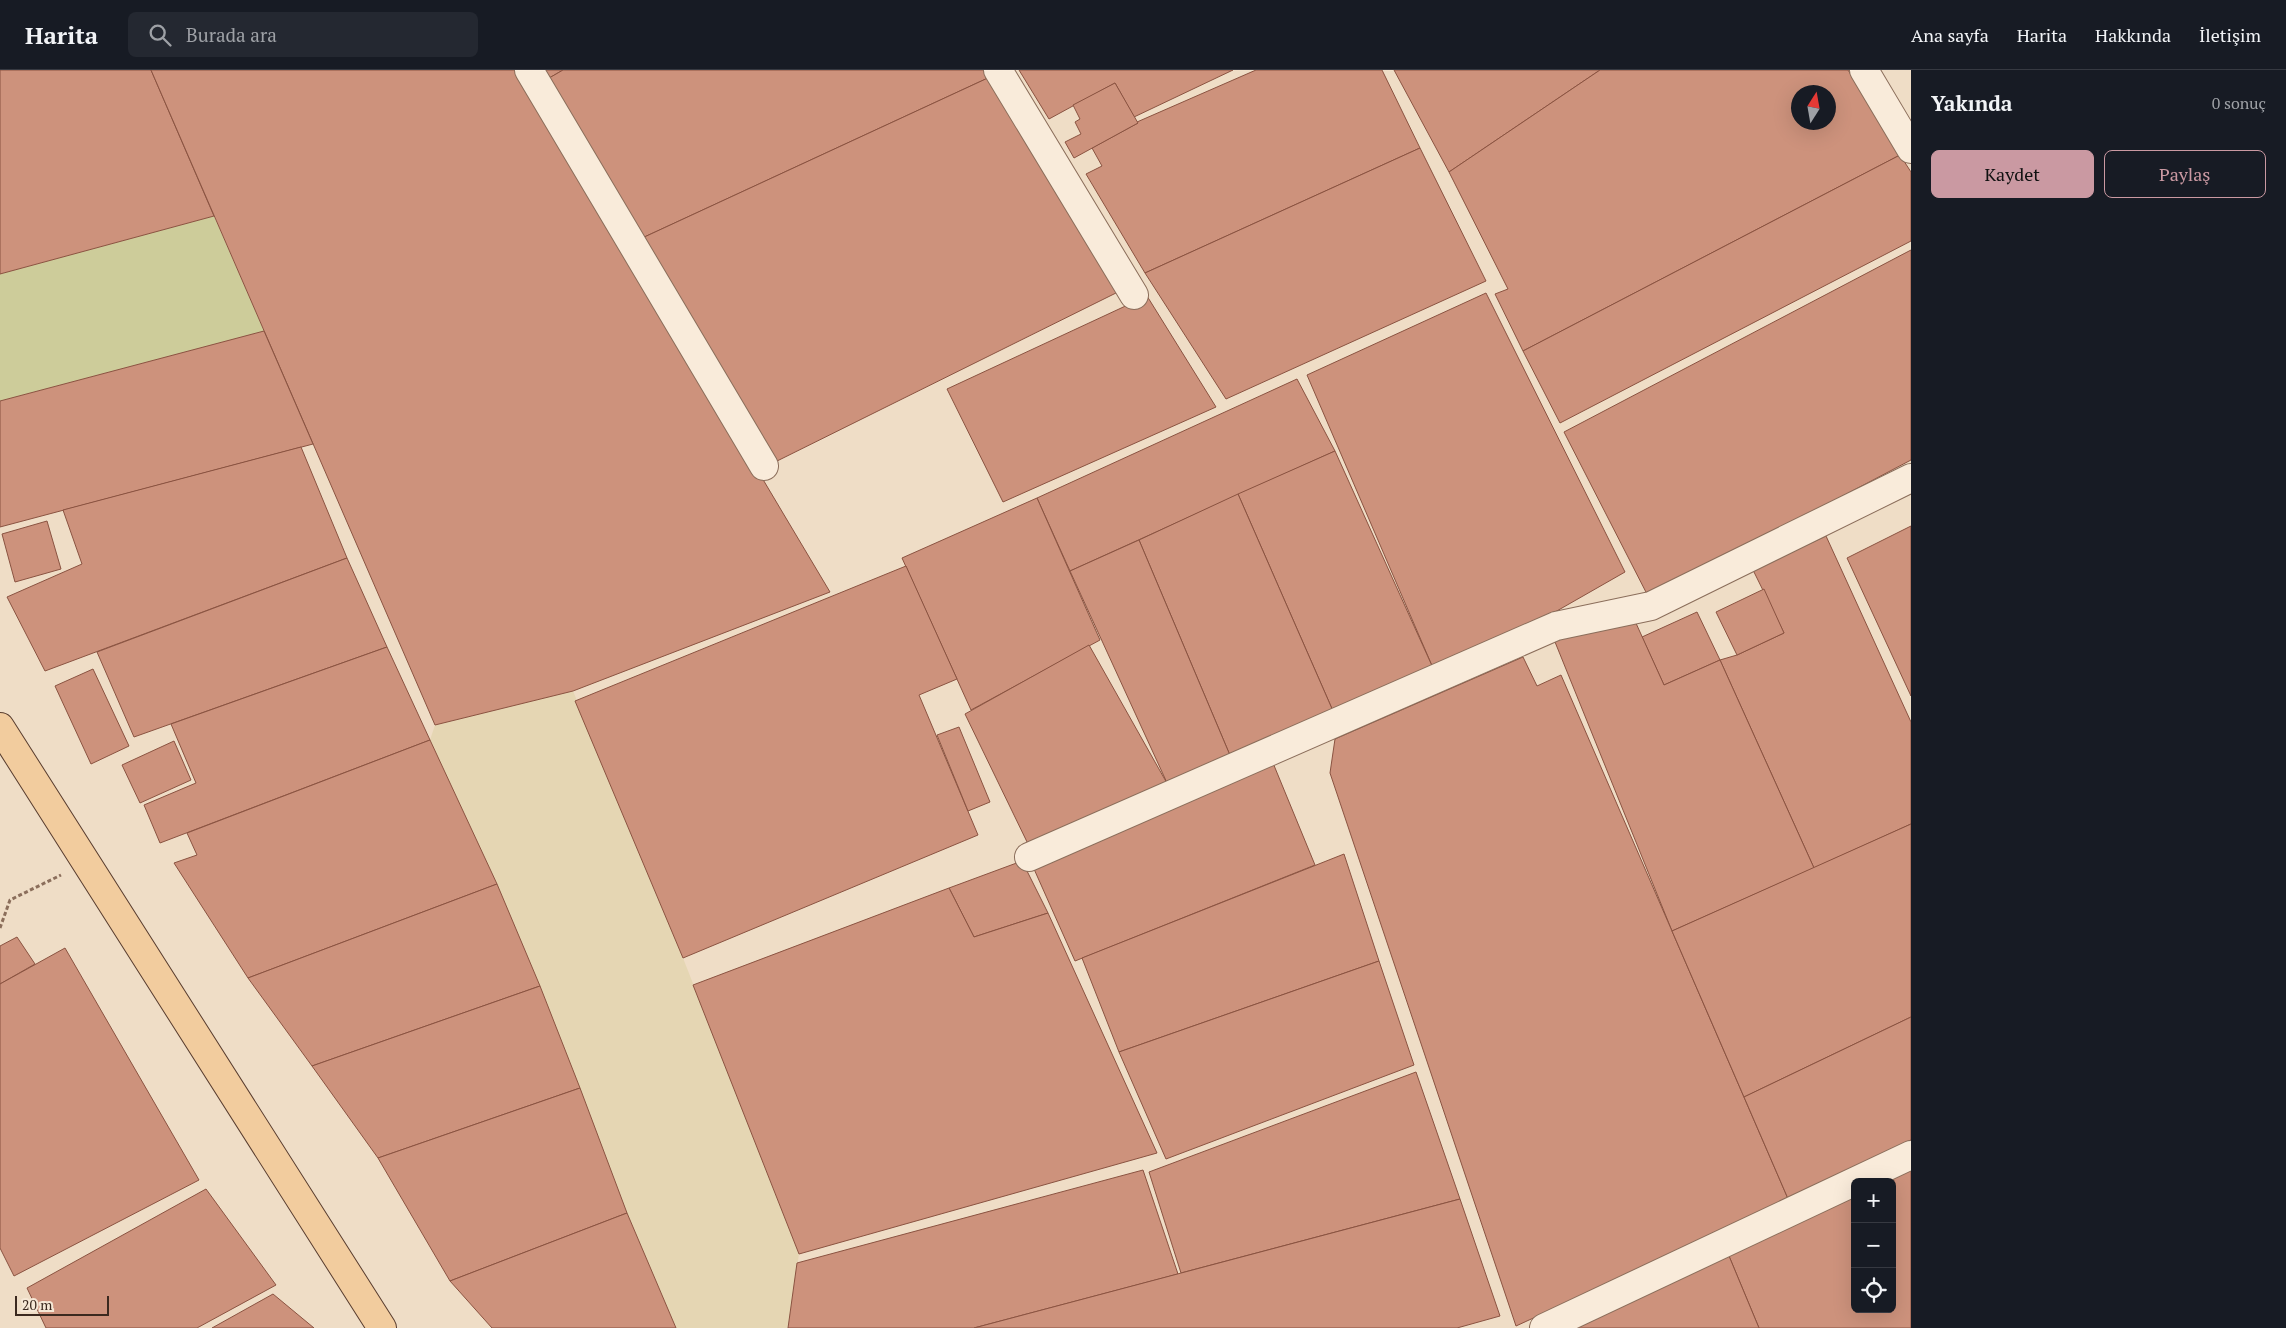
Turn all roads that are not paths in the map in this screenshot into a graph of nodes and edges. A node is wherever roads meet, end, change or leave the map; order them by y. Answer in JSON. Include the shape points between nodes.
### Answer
{"nodes":[{"id":1,"x":529,"y":70,"type":"edge"},
{"id":2,"x":998,"y":70,"type":"edge"},
{"id":3,"x":1864,"y":70,"type":"edge"},
{"id":4,"x":1911,"y":149,"type":"edge"},
{"id":5,"x":1134,"y":295,"type":"dead end"},
{"id":6,"x":764,"y":466,"type":"dead end"},
{"id":7,"x":1911,"y":478,"type":"edge"},
{"id":8,"x":0,"y":727,"type":"edge"},
{"id":9,"x":1029,"y":857,"type":"dead end"},
{"id":10,"x":1911,"y":1155,"type":"edge"},
{"id":11,"x":382,"y":1328,"type":"edge"},
{"id":12,"x":1544,"y":1328,"type":"edge"}],
"edges":[{"from":1,"to":6,"type":"street"},
{"from":2,"to":5,"type":"street"},
{"from":3,"to":4,"type":"street"},
{"from":7,"to":9,"type":"street","via":[[1651,606],[1556,626]]},
{"from":8,"to":11,"type":"main road"},
{"from":10,"to":12,"type":"street"}]}
